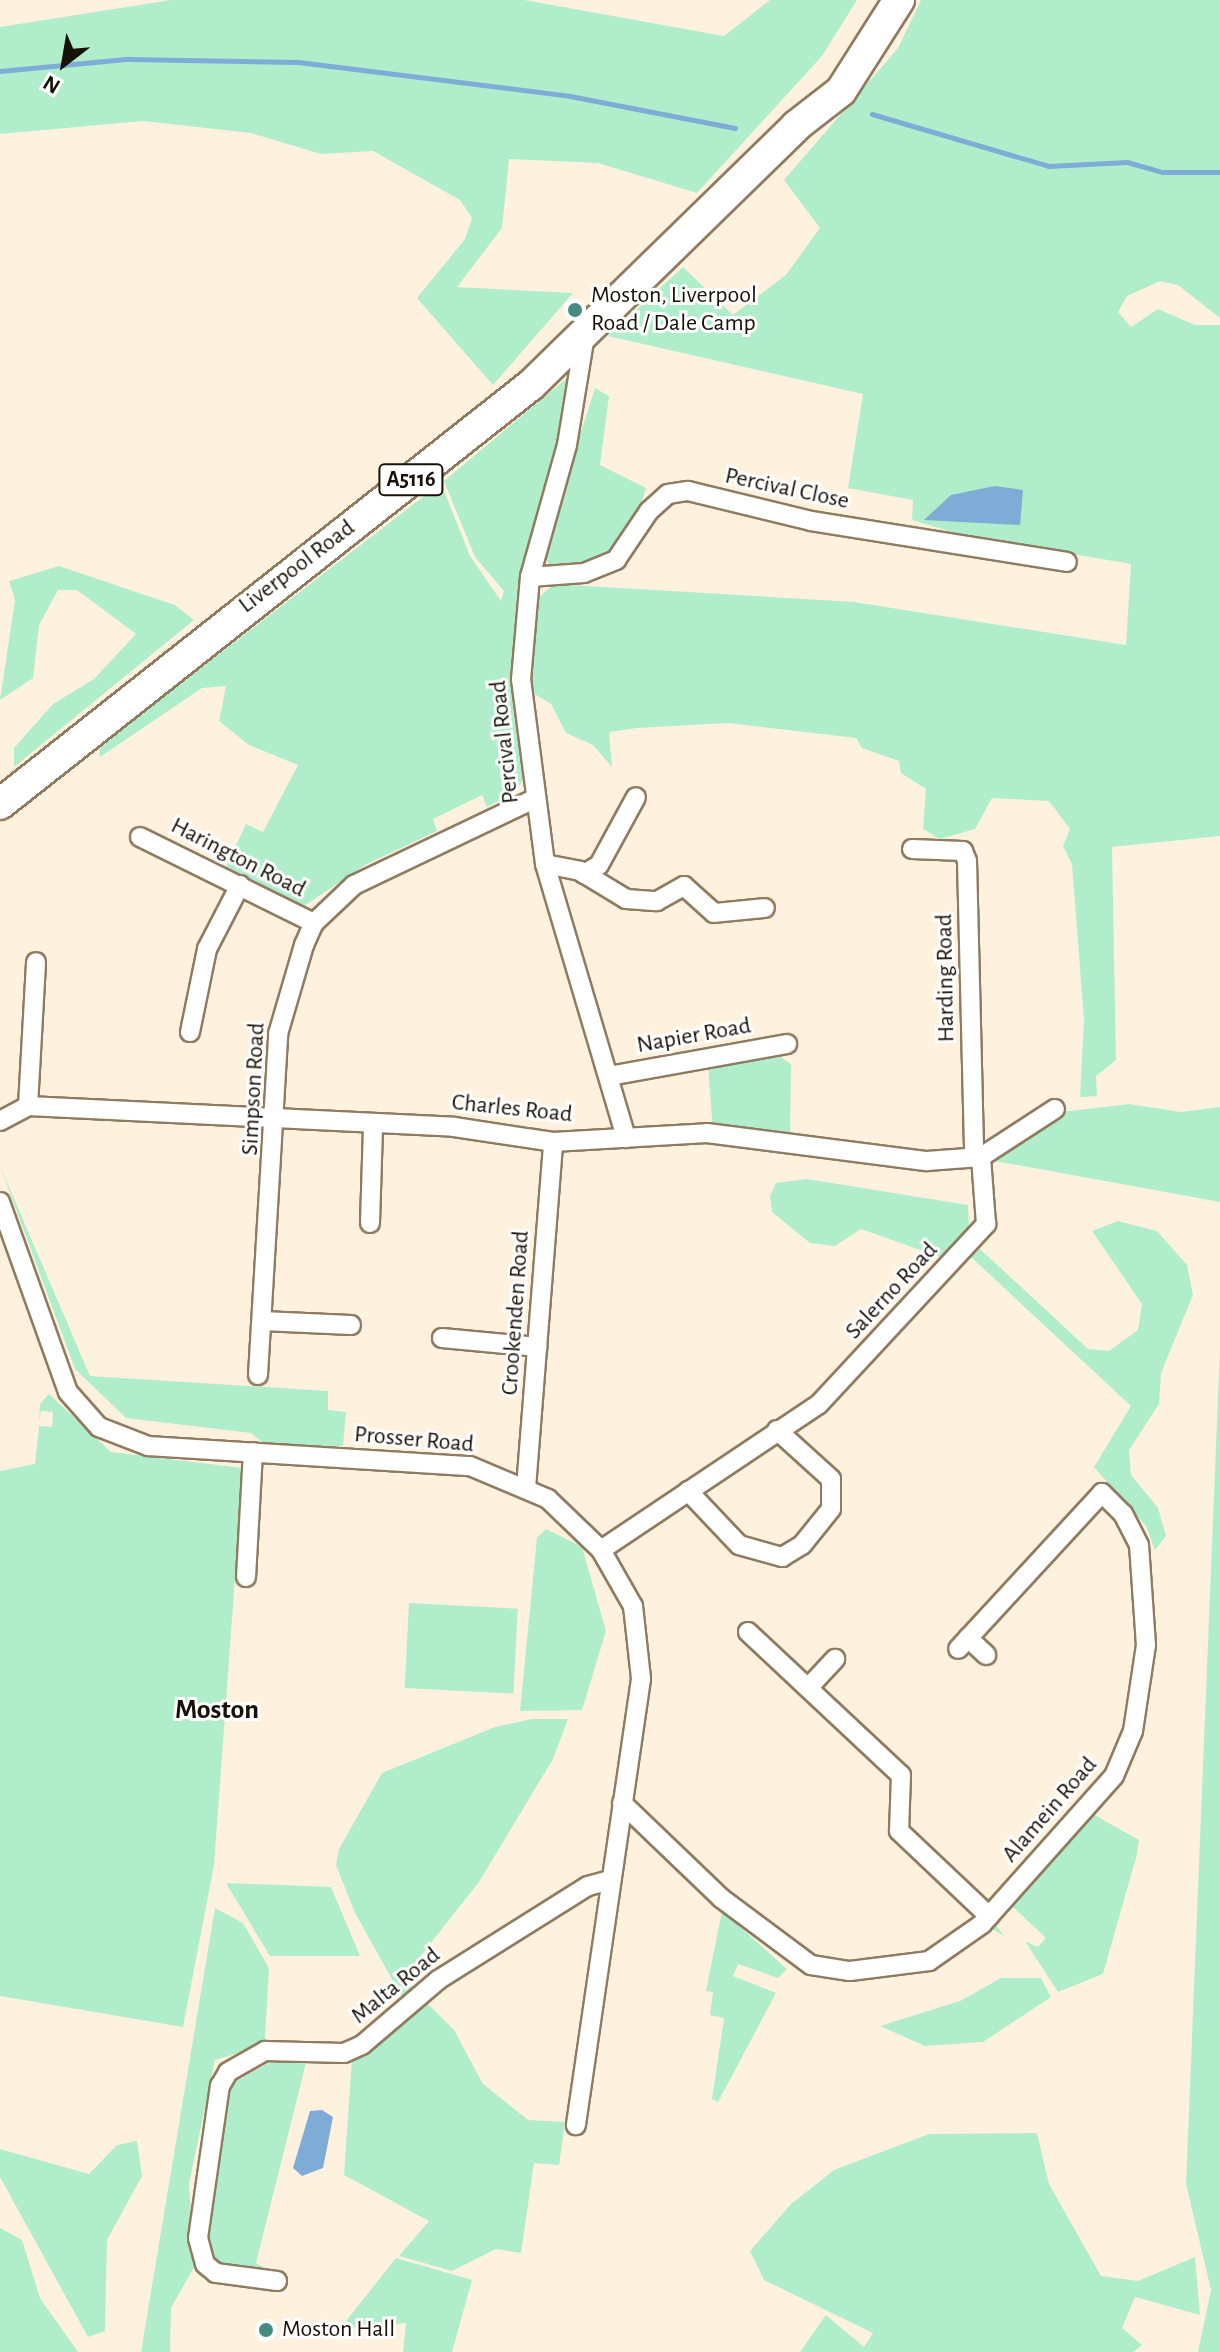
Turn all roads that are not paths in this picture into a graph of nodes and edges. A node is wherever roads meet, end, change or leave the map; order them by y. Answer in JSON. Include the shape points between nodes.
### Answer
{"nodes":[{"id":1,"x":877,"y":0,"type":"edge"},
{"id":2,"x":899,"y":0,"type":"edge"},
{"id":3,"x":796,"y":126,"type":"junction"},
{"id":4,"x":585,"y":335,"type":"junction"},
{"id":5,"x":1067,"y":562,"type":"dead end"},
{"id":6,"x":530,"y":577,"type":"junction"},
{"id":7,"x":636,"y":797,"type":"dead end"},
{"id":8,"x":534,"y":799,"type":"junction"},
{"id":9,"x":0,"y":804,"type":"edge"},
{"id":10,"x":140,"y":837,"type":"dead end"},
{"id":11,"x":912,"y":849,"type":"dead end"},
{"id":12,"x":545,"y":864,"type":"junction"},
{"id":13,"x":584,"y":874,"type":"junction"},
{"id":14,"x":671,"y":877,"type":"dead end"},
{"id":15,"x":240,"y":885,"type":"junction"},
{"id":16,"x":671,"y":897,"type":"junction"},
{"id":17,"x":765,"y":908,"type":"dead end"},
{"id":18,"x":314,"y":923,"type":"junction"},
{"id":19,"x":36,"y":962,"type":"dead end"},
{"id":20,"x":190,"y":1032,"type":"dead end"},
{"id":21,"x":787,"y":1044,"type":"dead end"},
{"id":22,"x":609,"y":1076,"type":"junction"},
{"id":23,"x":28,"y":1106,"type":"junction"},
{"id":24,"x":1055,"y":1109,"type":"dead end"},
{"id":25,"x":0,"y":1121,"type":"edge"},
{"id":26,"x":277,"y":1123,"type":"junction"},
{"id":27,"x":373,"y":1125,"type":"junction"},
{"id":28,"x":626,"y":1138,"type":"junction"},
{"id":29,"x":553,"y":1142,"type":"junction"},
{"id":30,"x":977,"y":1156,"type":"junction"},
{"id":31,"x":0,"y":1202,"type":"edge"},
{"id":32,"x":370,"y":1223,"type":"dead end"},
{"id":33,"x":262,"y":1321,"type":"junction"},
{"id":34,"x":351,"y":1325,"type":"dead end"},
{"id":35,"x":442,"y":1338,"type":"dead end"},
{"id":36,"x":538,"y":1347,"type":"junction"},
{"id":37,"x":258,"y":1375,"type":"dead end"},
{"id":38,"x":777,"y":1430,"type":"junction"},
{"id":39,"x":253,"y":1452,"type":"junction"},
{"id":40,"x":526,"y":1488,"type":"junction"},
{"id":41,"x":688,"y":1491,"type":"junction"},
{"id":42,"x":601,"y":1550,"type":"junction"},
{"id":43,"x":246,"y":1577,"type":"dead end"},
{"id":44,"x":748,"y":1632,"type":"dead end"},
{"id":45,"x":986,"y":1655,"type":"dead end"},
{"id":46,"x":835,"y":1659,"type":"dead end"},
{"id":47,"x":808,"y":1688,"type":"junction"},
{"id":48,"x":622,"y":1803,"type":"junction"},
{"id":49,"x":610,"y":1880,"type":"junction"},
{"id":50,"x":989,"y":1916,"type":"junction"},
{"id":51,"x":576,"y":2125,"type":"dead end"},
{"id":52,"x":277,"y":2281,"type":"dead end"}],
"edges":[{"from":1,"to":3,"type":"highway","name":"Liverpool Road","number":"A5116"},
{"from":2,"to":3,"type":"highway","name":"Liverpool Road","number":"A5116","via":[[841,91]]},
{"from":3,"to":4,"type":"highway","name":"Liverpool Road","number":"A5116"},
{"from":4,"to":6,"type":"street","name":"Percival Road","via":[[567,445]]},
{"from":4,"to":9,"type":"highway","name":"Liverpool Road","number":"A5116"},
{"from":5,"to":6,"type":"street","name":"Percival Close","via":[[811,521],[688,491],[668,494],[649,511],[616,560],[584,573]]},
{"from":6,"to":8,"type":"street","name":"Percival Road","via":[[521,679]]},
{"from":7,"to":13,"type":"street","via":[[599,865]]},
{"from":8,"to":12,"type":"street","name":"Percival Road"},
{"from":8,"to":18,"type":"street","name":"Simpson Road","via":[[397,859],[354,885]]},
{"from":10,"to":15,"type":"street","name":"Harington Road"},
{"from":11,"to":30,"type":"street","name":"Harding Road","via":[[963,851],[967,861]]},
{"from":12,"to":13,"type":"street"},
{"from":12,"to":22,"type":"street","name":"Percival Road"},
{"from":13,"to":16,"type":"street","via":[[626,899]]},
{"from":14,"to":16,"type":"street"},
{"from":15,"to":18,"type":"street","name":"Harington Road"},
{"from":15,"to":20,"type":"street","via":[[207,949]]},
{"from":16,"to":17,"type":"street","via":[[684,886],[714,913]]},
{"from":18,"to":26,"type":"street","name":"Simpson Road","via":[[290,975],[278,1034]]},
{"from":19,"to":23,"type":"street"},
{"from":21,"to":22,"type":"street","name":"Napier Road"},
{"from":22,"to":28,"type":"street","name":"Percival Road"},
{"from":23,"to":25,"type":"street"},
{"from":23,"to":26,"type":"street","name":"Charles Road"},
{"from":24,"to":30,"type":"street","name":"Charles Road"},
{"from":26,"to":27,"type":"street","name":"Charles Road"},
{"from":26,"to":33,"type":"street","name":"Simpson Road"},
{"from":27,"to":29,"type":"street","name":"Charles Road","via":[[454,1127]]},
{"from":27,"to":32,"type":"street"},
{"from":28,"to":29,"type":"street","name":"Charles Road"},
{"from":28,"to":30,"type":"street","name":"Charles Road","via":[[707,1133],[927,1161]]},
{"from":29,"to":36,"type":"street","name":"Crookenden Road"},
{"from":30,"to":38,"type":"street","name":"Salerno Road","via":[[986,1224],[819,1404]]},
{"from":31,"to":39,"type":"street","name":"Prosser Road","via":[[80,1411],[148,1446]]},
{"from":33,"to":34,"type":"street"},
{"from":33,"to":37,"type":"street","name":"Simpson Road"},
{"from":35,"to":36,"type":"street"},
{"from":36,"to":40,"type":"street","name":"Crookenden Road"},
{"from":38,"to":41,"type":"street","name":"Salerno Road"},
{"from":38,"to":41,"type":"street","via":[[831,1479],[831,1509],[802,1545],[782,1557],[739,1545]]},
{"from":39,"to":40,"type":"street","name":"Prosser Road","via":[[470,1466]]},
{"from":39,"to":43,"type":"street"},
{"from":40,"to":42,"type":"street","name":"Prosser Road","via":[[578,1524]]},
{"from":41,"to":42,"type":"street","name":"Salerno Road"},
{"from":42,"to":48,"type":"street","name":"Prosser Road","via":[[633,1606],[641,1641]]},
{"from":44,"to":47,"type":"street"},
{"from":45,"to":50,"type":"street","name":"Alamein Road","via":[[963,1643],[1102,1493],[1123,1514],[1139,1545],[1144,1602],[1133,1731],[1114,1776]]},
{"from":46,"to":47,"type":"street"},
{"from":47,"to":50,"type":"street","via":[[901,1775],[899,1831]]},
{"from":48,"to":49,"type":"street","name":"Prosser Road"},
{"from":48,"to":50,"type":"street","name":"Alamein Road","via":[[721,1898],[811,1965],[850,1971],[929,1961]]},
{"from":49,"to":51,"type":"street","name":"Prosser Road"},
{"from":49,"to":52,"type":"street","name":"Malta Road","via":[[588,1886],[438,1980],[362,2045],[344,2053],[265,2051],[228,2072],[220,2086],[198,2238],[205,2264],[216,2273]]}]}
